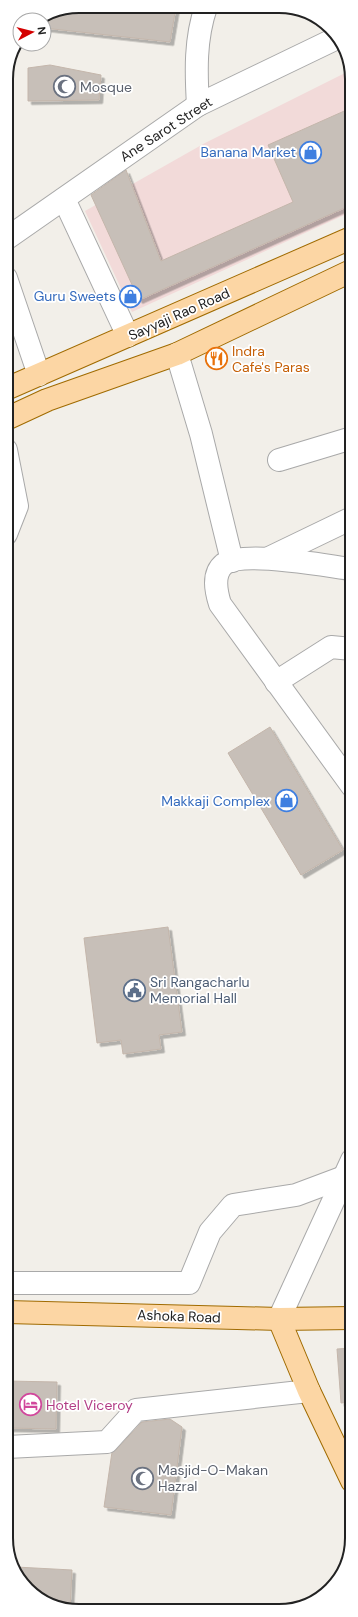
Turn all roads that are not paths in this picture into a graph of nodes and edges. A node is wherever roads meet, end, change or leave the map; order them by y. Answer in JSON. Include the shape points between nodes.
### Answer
{"nodes":[{"id":1,"x":204,"y":13,"type":"edge"},
{"id":2,"x":332,"y":40,"type":"edge"},
{"id":3,"x":198,"y":105,"type":"junction"},
{"id":4,"x":64,"y":199,"type":"junction"},
{"id":5,"x":13,"y":234,"type":"edge"},
{"id":6,"x":345,"y":241,"type":"edge"},
{"id":7,"x":345,"y":274,"type":"edge"},
{"id":8,"x":13,"y":299,"type":"edge"},
{"id":9,"x":128,"y":336,"type":"junction"},
{"id":10,"x":178,"y":354,"type":"junction"},
{"id":11,"x":39,"y":375,"type":"junction"},
{"id":12,"x":13,"y":386,"type":"edge"},
{"id":13,"x":13,"y":416,"type":"edge"},
{"id":14,"x":345,"y":440,"type":"edge"},
{"id":15,"x":279,"y":460,"type":"dead end"},
{"id":16,"x":13,"y":486,"type":"edge"},
{"id":17,"x":13,"y":516,"type":"edge"},
{"id":18,"x":345,"y":521,"type":"edge"},
{"id":19,"x":269,"y":558,"type":"junction"},
{"id":20,"x":232,"y":561,"type":"junction"},
{"id":21,"x":345,"y":568,"type":"edge"},
{"id":22,"x":345,"y":648,"type":"edge"},
{"id":23,"x":276,"y":682,"type":"junction"},
{"id":24,"x":345,"y":776,"type":"edge"},
{"id":25,"x":345,"y":1174,"type":"edge"},
{"id":26,"x":345,"y":1180,"type":"edge"},
{"id":27,"x":13,"y":1283,"type":"edge"},
{"id":28,"x":13,"y":1312,"type":"edge"},
{"id":29,"x":345,"y":1318,"type":"edge"},
{"id":30,"x":279,"y":1319,"type":"junction"},
{"id":31,"x":309,"y":1391,"type":"junction"},
{"id":32,"x":13,"y":1447,"type":"edge"},
{"id":33,"x":345,"y":1464,"type":"edge"}],
"edges":[{"from":1,"to":3,"type":"street","via":[[195,65]]},
{"from":2,"to":3,"type":"street","name":"Ane Sarot Street"},
{"from":3,"to":4,"type":"street","name":"Ane Sarot Street"},
{"from":4,"to":5,"type":"street","name":"Ane Sarot Street"},
{"from":4,"to":9,"type":"street"},
{"from":6,"to":9,"type":"main road","name":"Sayyaji Rao Road"},
{"from":7,"to":10,"type":"main road"},
{"from":8,"to":11,"type":"street"},
{"from":9,"to":11,"type":"main road","name":"Sayyaji Rao Road"},
{"from":10,"to":13,"type":"main road","via":[[47,400]]},
{"from":10,"to":20,"type":"street","via":[[201,434]]},
{"from":11,"to":12,"type":"main road","name":"Sayyaji Rao Road"},
{"from":14,"to":15,"type":"street"},
{"from":16,"to":17,"type":"street","via":[[17,506]]},
{"from":18,"to":19,"type":"street"},
{"from":19,"to":20,"type":"street"},
{"from":19,"to":21,"type":"street"},
{"from":20,"to":23,"type":"street","via":[[224,564],[218,573],[216,583],[220,604]]},
{"from":22,"to":23,"type":"street","via":[[331,647]]},
{"from":23,"to":24,"type":"street"},
{"from":25,"to":27,"type":"street","via":[[296,1196],[232,1205],[210,1232],[189,1284]]},
{"from":26,"to":30,"type":"street"},
{"from":28,"to":30,"type":"main road","name":"Ashoka Road"},
{"from":29,"to":30,"type":"main road","name":"Ashoka Road"},
{"from":30,"to":31,"type":"main road"},
{"from":31,"to":32,"type":"street","via":[[136,1410],[107,1442]]},
{"from":31,"to":33,"type":"main road"}]}
